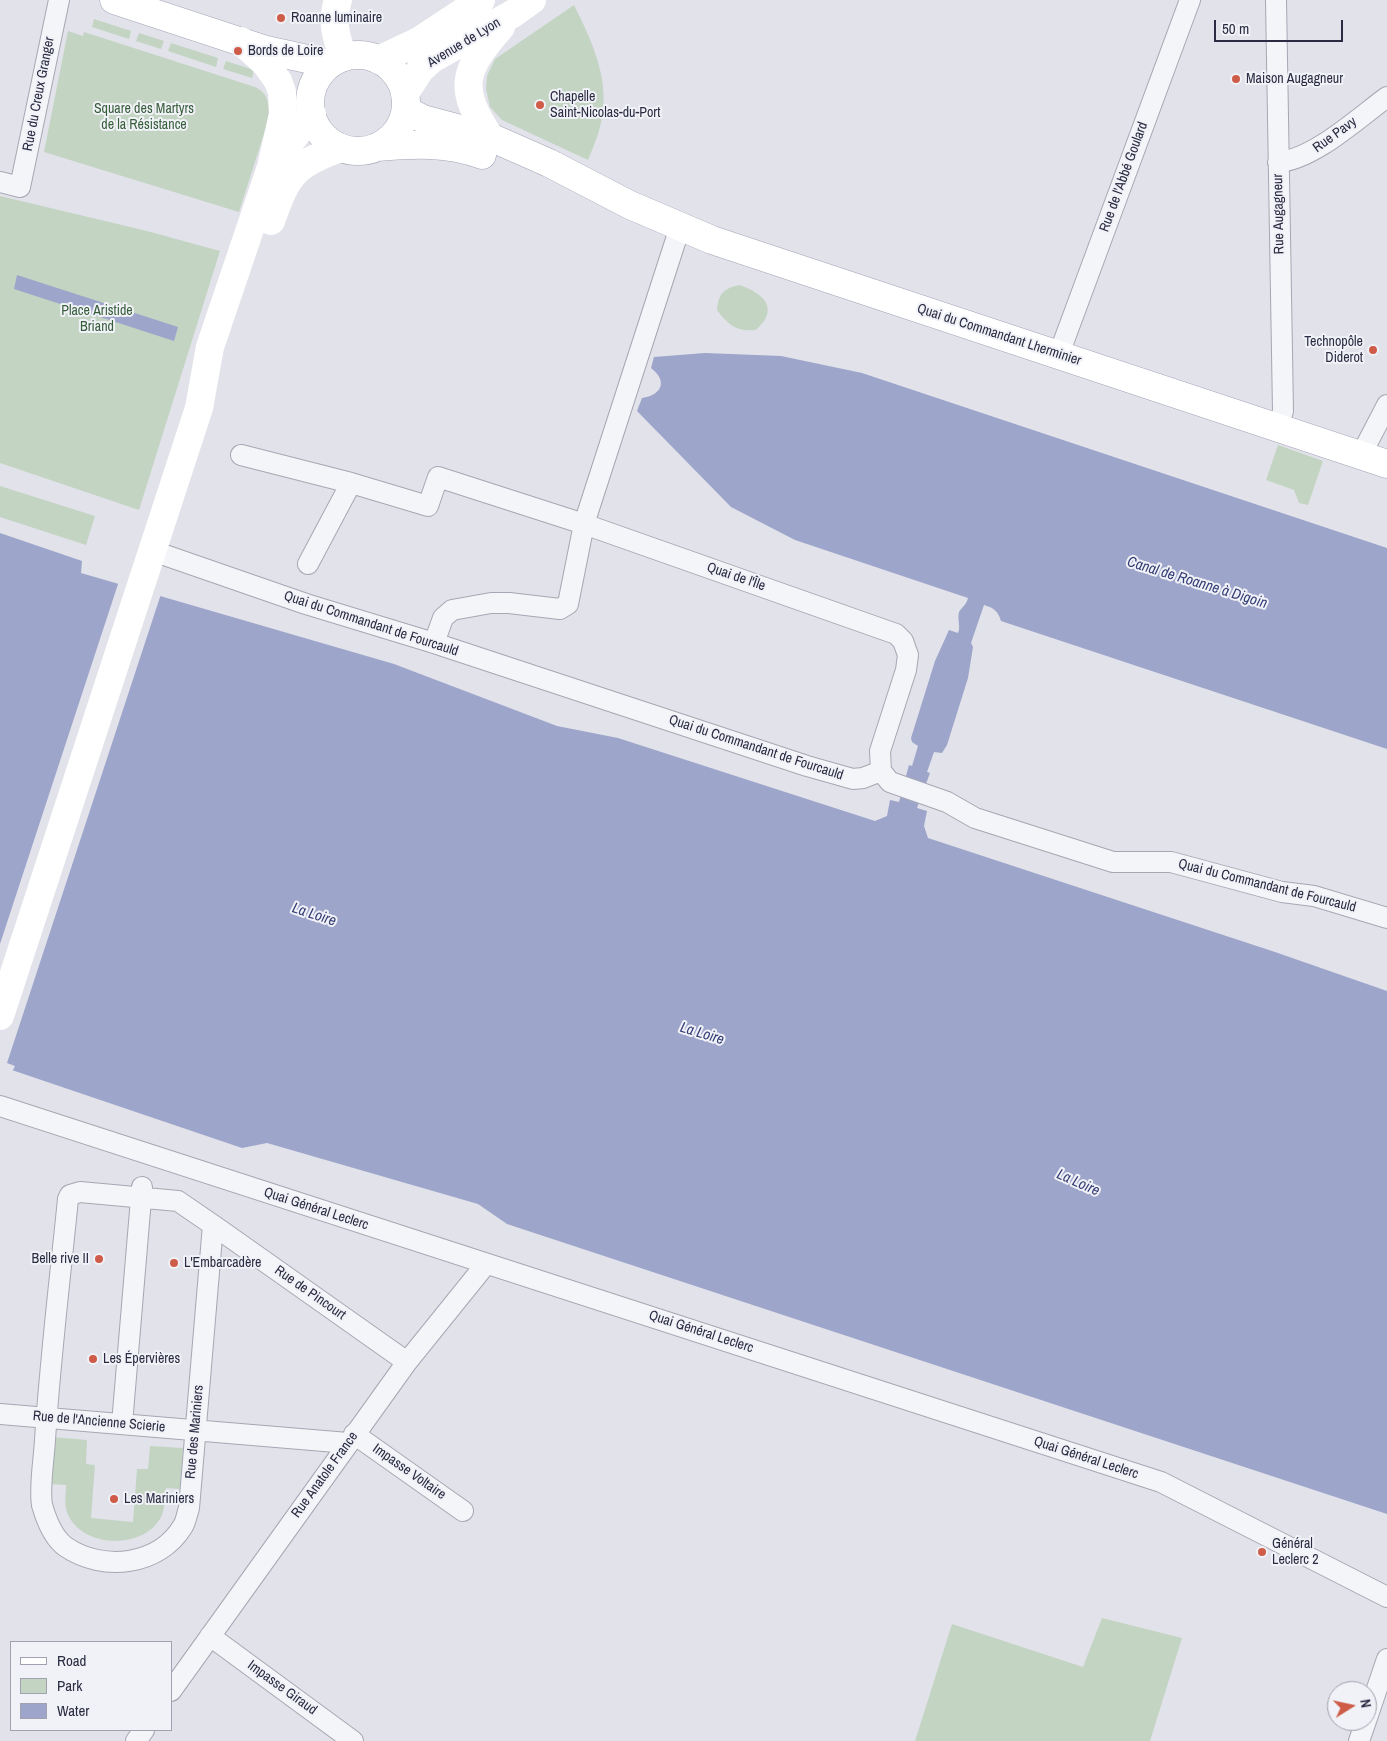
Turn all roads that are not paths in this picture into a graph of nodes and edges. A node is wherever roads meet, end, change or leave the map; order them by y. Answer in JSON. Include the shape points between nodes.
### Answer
{"nodes":[{"id":1,"x":59,"y":0,"type":"edge"},
{"id":2,"x":114,"y":0,"type":"edge"},
{"id":3,"x":338,"y":0,"type":"edge"},
{"id":4,"x":481,"y":0,"type":"edge"},
{"id":5,"x":1190,"y":0,"type":"edge"},
{"id":6,"x":1276,"y":0,"type":"edge"},
{"id":7,"x":523,"y":6,"type":"edge"},
{"id":8,"x":254,"y":46,"type":"junction"},
{"id":9,"x":379,"y":60,"type":"junction"},
{"id":10,"x":336,"y":61,"type":"junction"},
{"id":11,"x":1387,"y":97,"type":"edge"},
{"id":12,"x":405,"y":101,"type":"junction"},
{"id":13,"x":311,"y":104,"type":"junction"},
{"id":14,"x":490,"y":137,"type":"junction"},
{"id":15,"x":377,"y":147,"type":"junction"},
{"id":16,"x":341,"y":148,"type":"junction"},
{"id":17,"x":1278,"y":162,"type":"junction"},
{"id":18,"x":271,"y":167,"type":"junction"},
{"id":19,"x":0,"y":182,"type":"edge"},
{"id":20,"x":614,"y":197,"type":"junction"},
{"id":21,"x":260,"y":226,"type":"junction"},
{"id":22,"x":680,"y":227,"type":"junction"},
{"id":23,"x":1059,"y":354,"type":"junction"},
{"id":24,"x":1387,"y":405,"type":"edge"},
{"id":25,"x":1278,"y":428,"type":"junction"},
{"id":26,"x":241,"y":455,"type":"dead end"},
{"id":27,"x":1360,"y":455,"type":"junction"},
{"id":28,"x":1387,"y":464,"type":"edge"},
{"id":29,"x":351,"y":483,"type":"junction"},
{"id":30,"x":584,"y":524,"type":"junction"},
{"id":31,"x":153,"y":551,"type":"junction"},
{"id":32,"x":308,"y":564,"type":"dead end"},
{"id":33,"x":434,"y":643,"type":"junction"},
{"id":34,"x":881,"y":772,"type":"junction"},
{"id":35,"x":1387,"y":918,"type":"edge"},
{"id":36,"x":0,"y":1016,"type":"edge"},
{"id":37,"x":0,"y":1106,"type":"edge"},
{"id":38,"x":142,"y":1192,"type":"junction"},
{"id":39,"x":213,"y":1225,"type":"junction"},
{"id":40,"x":486,"y":1264,"type":"junction"},
{"id":41,"x":407,"y":1362,"type":"junction"},
{"id":42,"x":0,"y":1414,"type":"edge"},
{"id":43,"x":46,"y":1417,"type":"junction"},
{"id":44,"x":122,"y":1424,"type":"junction"},
{"id":45,"x":195,"y":1431,"type":"junction"},
{"id":46,"x":352,"y":1438,"type":"junction"},
{"id":47,"x":463,"y":1510,"type":"dead end"},
{"id":48,"x":1387,"y":1597,"type":"edge"},
{"id":49,"x":210,"y":1636,"type":"junction"},
{"id":50,"x":1387,"y":1659,"type":"edge"},
{"id":51,"x":1377,"y":1688,"type":"edge"},
{"id":52,"x":172,"y":1690,"type":"edge"},
{"id":53,"x":353,"y":1741,"type":"edge"}],
"edges":[{"from":1,"to":19,"type":"street","name":"Rue du Creux Granger","via":[[20,187]]},
{"from":2,"to":8,"type":"main road"},
{"from":3,"to":10,"type":"main road","via":[[334,13]]},
{"from":4,"to":9,"type":"main road","name":"Avenue de Lyon","via":[[419,41]]},
{"from":5,"to":23,"type":"street","name":"Rue de l'Abbé Goulard"},
{"from":6,"to":17,"type":"street","name":"Rue Augagneur"},
{"from":7,"to":12,"type":"main road","name":"Avenue de Lyon","via":[[432,59],[420,70]]},
{"from":7,"to":14,"type":"main road","via":[[480,51],[471,71],[470,103]]},
{"from":8,"to":10,"type":"main road"},
{"from":8,"to":13,"type":"main road","via":[[290,68]]},
{"from":8,"to":18,"type":"main road","via":[[282,92],[283,114]]},
{"from":9,"to":10,"type":"main road","via":[[365,56]]},
{"from":9,"to":12,"type":"main road","via":[[397,76]]},
{"from":10,"to":13,"type":"main road","via":[[321,72]]},
{"from":11,"to":17,"type":"street","name":"Rue Pavy","via":[[1306,155]]},
{"from":12,"to":14,"type":"main road","name":"Quai du Commandant Lherminier","via":[[423,118]]},
{"from":12,"to":15,"type":"main road","via":[[396,132]]},
{"from":13,"to":16,"type":"main road","via":[[322,135]]},
{"from":13,"to":18,"type":"main road"},
{"from":14,"to":20,"type":"main road","name":"Quai du Commandant Lherminier"},
{"from":15,"to":16,"type":"main road","via":[[359,151]]},
{"from":15,"to":20,"type":"main road","name":"Quai du Commandant Lherminier","via":[[413,144],[462,148],[579,192]]},
{"from":16,"to":21,"type":"main road","via":[[315,157],[297,168]]},
{"from":17,"to":25,"type":"street","name":"Rue Augagneur","via":[[1283,411]]},
{"from":18,"to":21,"type":"main road"},
{"from":20,"to":22,"type":"main road","name":"Quai du Commandant Lherminier"},
{"from":21,"to":31,"type":"main road","via":[[244,275],[210,347],[199,408]]},
{"from":22,"to":23,"type":"main road","name":"Quai du Commandant Lherminier","via":[[769,260]]},
{"from":22,"to":30,"type":"street"},
{"from":23,"to":25,"type":"main road","name":"Quai du Commandant Lherminier"},
{"from":24,"to":27,"type":"street"},
{"from":25,"to":27,"type":"main road","name":"Quai du Commandant Lherminier"},
{"from":26,"to":29,"type":"street"},
{"from":27,"to":28,"type":"main road","name":"Quai du Commandant Lherminier"},
{"from":29,"to":30,"type":"street","name":"Quai de l'Île","via":[[428,506],[438,477]]},
{"from":29,"to":32,"type":"street"},
{"from":30,"to":33,"type":"street","via":[[565,608],[560,610],[509,602],[452,610],[443,618]]},
{"from":30,"to":34,"type":"street","name":"Quai de l'Île","via":[[896,634],[903,641],[908,655],[880,751]]},
{"from":31,"to":33,"type":"street","name":"Quai du Commandant de Fourcauld","via":[[306,604]]},
{"from":31,"to":36,"type":"main road"},
{"from":33,"to":34,"type":"street","name":"Quai du Commandant de Fourcauld","via":[[807,766],[853,779]]},
{"from":34,"to":35,"type":"street","name":"Quai du Commandant de Fourcauld","via":[[890,782],[947,802],[975,818],[1113,862],[1171,862],[1282,892],[1314,896]]},
{"from":37,"to":40,"type":"street","name":"Quai Général Leclerc","via":[[144,1159]]},
{"from":38,"to":39,"type":"street","name":"Rue des Mariniers","via":[[178,1201]]},
{"from":38,"to":43,"type":"street","name":"Rue des Mariniers","via":[[80,1192],[68,1199]]},
{"from":38,"to":44,"type":"street"},
{"from":39,"to":41,"type":"street","name":"Rue de Pincourt"},
{"from":39,"to":45,"type":"street","name":"Rue des Mariniers"},
{"from":40,"to":41,"type":"street","name":"Rue Anatole France"},
{"from":40,"to":48,"type":"street","name":"Quai Général Leclerc","via":[[1161,1482]]},
{"from":41,"to":46,"type":"street","name":"Rue Anatole France"},
{"from":42,"to":43,"type":"street","name":"Rue de l'Ancienne Scierie"},
{"from":43,"to":44,"type":"street","name":"Rue de l'Ancienne Scierie"},
{"from":43,"to":45,"type":"street","name":"Rue des Mariniers","via":[[42,1503],[48,1523],[64,1546],[83,1556],[114,1563],[146,1558],[167,1545],[183,1526],[189,1508]]},
{"from":44,"to":45,"type":"street","name":"Rue de l'Ancienne Scierie"},
{"from":45,"to":46,"type":"street","name":"Rue de l'Ancienne Scierie"},
{"from":46,"to":47,"type":"street","name":"Impasse Voltaire"},
{"from":46,"to":49,"type":"street","name":"Rue Anatole France"},
{"from":49,"to":52,"type":"street","name":"Rue Anatole France"},
{"from":49,"to":53,"type":"street","name":"Impasse Giraud"},
{"from":50,"to":51,"type":"street"}]}
